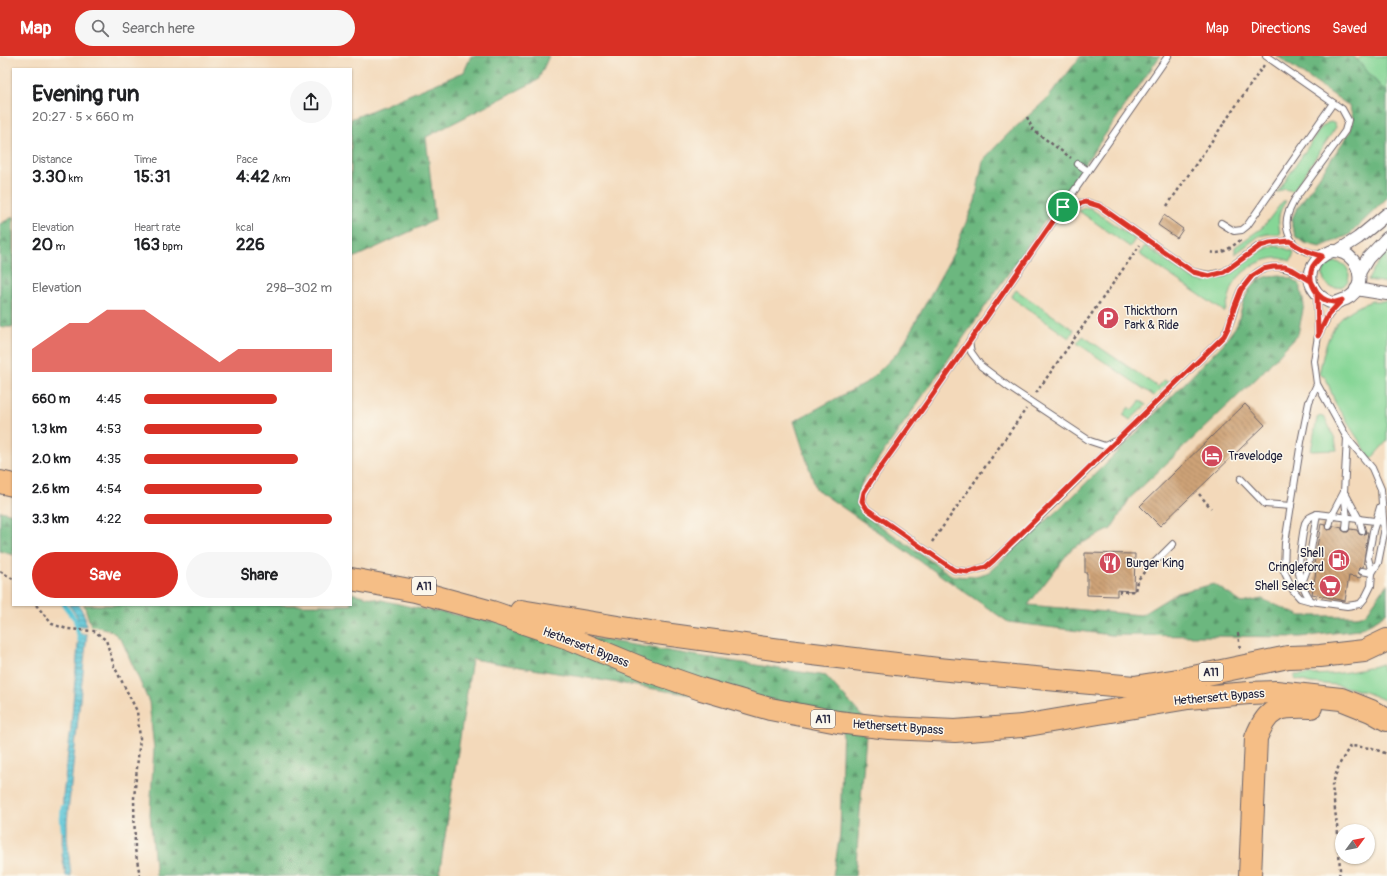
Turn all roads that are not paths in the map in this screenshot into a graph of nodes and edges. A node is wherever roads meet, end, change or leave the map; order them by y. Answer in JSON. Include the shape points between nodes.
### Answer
{"nodes":[{"id":1,"x":1168,"y":56,"type":"edge"},
{"id":2,"x":1267,"y":57,"type":"edge"},
{"id":3,"x":1333,"y":103,"type":"junction"},
{"id":4,"x":1078,"y":164,"type":"road end"},
{"id":5,"x":1088,"y":171,"type":"junction"},
{"id":6,"x":1063,"y":207,"type":"junction"},
{"id":7,"x":1387,"y":214,"type":"edge"},
{"id":8,"x":1221,"y":224,"type":"dead end"},
{"id":9,"x":1387,"y":238,"type":"edge"},
{"id":10,"x":1290,"y":241,"type":"junction"},
{"id":11,"x":1338,"y":251,"type":"junction"},
{"id":12,"x":1322,"y":256,"type":"junction"},
{"id":13,"x":1359,"y":273,"type":"junction"},
{"id":14,"x":1311,"y":281,"type":"junction"},
{"id":15,"x":1356,"y":289,"type":"junction"},
{"id":16,"x":1317,"y":292,"type":"junction"},
{"id":17,"x":1387,"y":294,"type":"edge"},
{"id":18,"x":1342,"y":300,"type":"junction"},
{"id":19,"x":1318,"y":336,"type":"junction"},
{"id":20,"x":969,"y":342,"type":"junction"},
{"id":21,"x":1317,"y":384,"type":"junction"},
{"id":22,"x":1347,"y":438,"type":"junction"},
{"id":23,"x":1116,"y":441,"type":"junction"},
{"id":24,"x":1242,"y":479,"type":"dead end"},
{"id":25,"x":0,"y":482,"type":"edge"},
{"id":26,"x":12,"y":485,"type":"edge"},
{"id":27,"x":1344,"y":492,"type":"junction"},
{"id":28,"x":0,"y":497,"type":"edge"},
{"id":29,"x":12,"y":500,"type":"edge"},
{"id":30,"x":1381,"y":504,"type":"junction"},
{"id":31,"x":1291,"y":506,"type":"junction"},
{"id":32,"x":1317,"y":514,"type":"junction"},
{"id":33,"x":1332,"y":515,"type":"junction"},
{"id":34,"x":1347,"y":518,"type":"junction"},
{"id":35,"x":1360,"y":519,"type":"junction"},
{"id":36,"x":1376,"y":521,"type":"junction"},
{"id":37,"x":1383,"y":522,"type":"junction"},
{"id":38,"x":1329,"y":526,"type":"dead end"},
{"id":39,"x":1346,"y":528,"type":"dead end"},
{"id":40,"x":1362,"y":531,"type":"dead end"},
{"id":41,"x":1174,"y":544,"type":"dead end"},
{"id":42,"x":1152,"y":565,"type":"road end"},
{"id":43,"x":352,"y":568,"type":"edge"},
{"id":44,"x":1362,"y":571,"type":"dead end"},
{"id":45,"x":1372,"y":573,"type":"junction"},
{"id":46,"x":352,"y":579,"type":"edge"},
{"id":47,"x":1302,"y":583,"type":"junction"},
{"id":48,"x":1311,"y":601,"type":"junction"},
{"id":49,"x":1387,"y":640,"type":"edge"},
{"id":50,"x":1387,"y":721,"type":"edge"},
{"id":51,"x":1250,"y":876,"type":"edge"}],
"edges":[{"from":1,"to":5,"type":"lane"},
{"from":2,"to":3,"type":"lane"},
{"from":3,"to":8,"type":"lane","via":[[1247,226],[1234,231]]},
{"from":3,"to":10,"type":"lane","via":[[1342,109],[1348,120],[1345,131],[1289,209],[1285,224]]},
{"from":4,"to":5,"type":"lane"},
{"from":5,"to":6,"type":"lane"},
{"from":6,"to":10,"type":"lane","via":[[1086,202],[1099,206],[1193,272],[1209,276],[1224,272],[1260,246]]},
{"from":6,"to":20,"type":"lane"},
{"from":7,"to":11,"type":"street"},
{"from":9,"to":13,"type":"street","via":[[1368,258]]},
{"from":10,"to":12,"type":"lane","via":[[1305,251]]},
{"from":11,"to":12,"type":"street"},
{"from":11,"to":13,"type":"street","via":[[1353,260]]},
{"from":12,"to":14,"type":"street","via":[[1312,266]]},
{"from":13,"to":15,"type":"street"},
{"from":14,"to":16,"type":"street"},
{"from":14,"to":23,"type":"lane","via":[[1285,267],[1263,269],[1252,276],[1241,290],[1224,336]]},
{"from":15,"to":17,"type":"street"},
{"from":15,"to":18,"type":"street","via":[[1348,298]]},
{"from":16,"to":18,"type":"street","via":[[1334,303]]},
{"from":16,"to":19,"type":"lane"},
{"from":18,"to":19,"type":"lane","via":[[1328,315]]},
{"from":19,"to":21,"type":"lane","via":[[1314,361]]},
{"from":20,"to":23,"type":"lane","via":[[981,366],[1090,441],[1104,446]]},
{"from":20,"to":23,"type":"lane","via":[[875,475],[864,492],[862,501],[867,509],[954,570],[968,572],[986,567]]},
{"from":21,"to":22,"type":"lane"},
{"from":21,"to":31,"type":"lane","via":[[1301,442]]},
{"from":22,"to":27,"type":"lane"},
{"from":22,"to":30,"type":"lane","via":[[1372,468],[1381,489]]},
{"from":24,"to":31,"type":"lane","via":[[1265,504]]},
{"from":25,"to":26,"type":"highway"},
{"from":27,"to":33,"type":"lane"},
{"from":27,"to":34,"type":"lane"},
{"from":27,"to":35,"type":"lane"},
{"from":28,"to":29,"type":"highway"},
{"from":30,"to":36,"type":"lane"},
{"from":30,"to":37,"type":"lane"},
{"from":31,"to":48,"type":"lane","via":[[1285,543],[1284,571],[1300,598]]},
{"from":32,"to":33,"type":"lane"},
{"from":32,"to":47,"type":"lane","via":[[1308,567]]},
{"from":32,"to":47,"type":"lane","via":[[1310,517],[1306,523],[1299,564]]},
{"from":33,"to":34,"type":"lane"},
{"from":33,"to":38,"type":"lane"},
{"from":34,"to":35,"type":"lane"},
{"from":34,"to":39,"type":"lane"},
{"from":35,"to":36,"type":"lane"},
{"from":35,"to":40,"type":"lane"},
{"from":36,"to":37,"type":"lane"},
{"from":36,"to":45,"type":"lane","via":[[1368,558]]},
{"from":37,"to":45,"type":"lane","via":[[1384,533],[1378,563]]},
{"from":41,"to":42,"type":"lane"},
{"from":43,"to":49,"type":"highway","name":"Hethersett Bypass","number":"A11","via":[[496,606],[642,631],[938,669],[1119,686],[1134,687],[1184,679],[1288,657],[1364,651]]},
{"from":44,"to":45,"type":"lane"},
{"from":45,"to":48,"type":"lane","via":[[1372,586],[1360,604],[1347,606]]},
{"from":46,"to":50,"type":"highway","name":"Hethersett Bypass","number":"A11","via":[[415,591],[492,612],[701,689],[770,709],[838,722],[889,728],[963,730],[1022,726],[1188,698],[1248,692],[1276,692],[1341,699],[1371,711]]},
{"from":47,"to":48,"type":"lane"},
{"from":50,"to":51,"type":"highway","via":[[1314,707],[1288,706],[1275,710],[1261,724],[1256,738]]}]}
